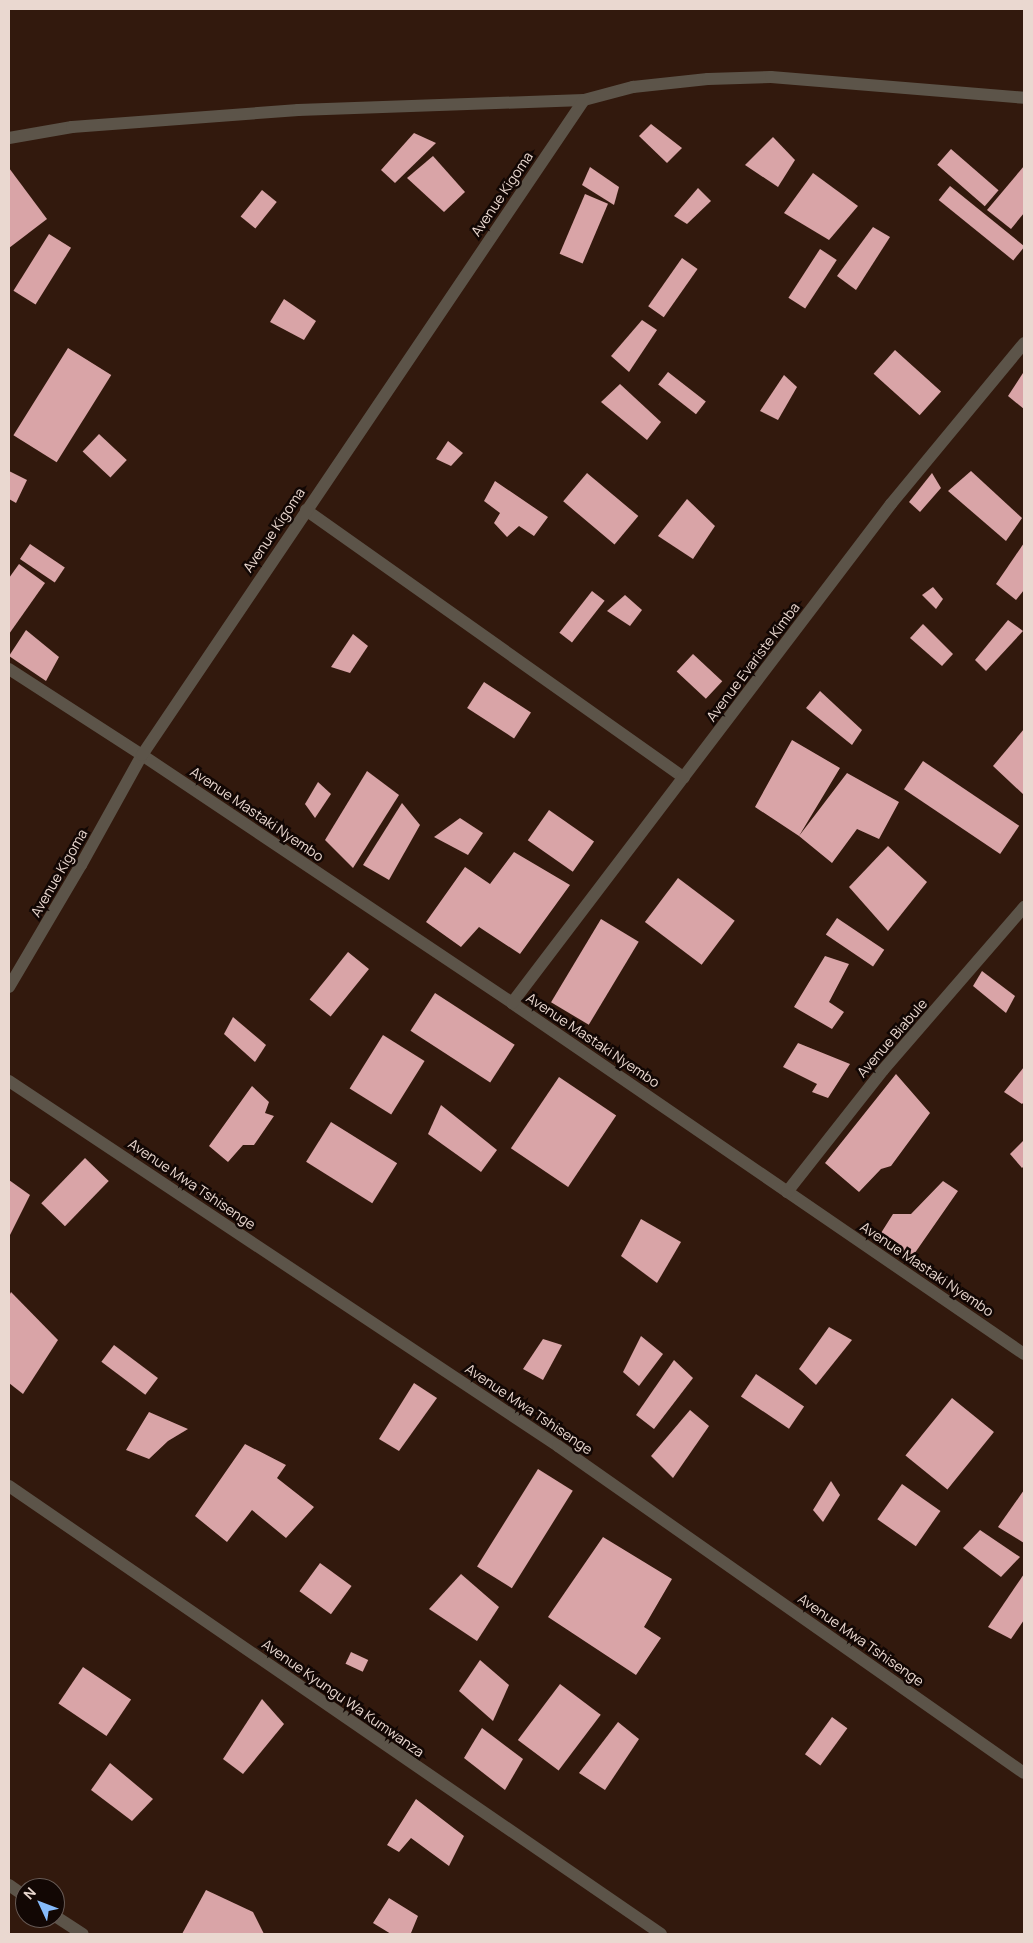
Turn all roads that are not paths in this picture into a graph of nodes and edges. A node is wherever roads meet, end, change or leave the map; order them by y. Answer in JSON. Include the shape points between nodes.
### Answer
{"nodes":[{"id":1,"x":1024,"y":98,"type":"edge"},
{"id":2,"x":584,"y":100,"type":"junction"},
{"id":3,"x":9,"y":138,"type":"edge"},
{"id":4,"x":1024,"y":343,"type":"edge"},
{"id":5,"x":306,"y":510,"type":"junction"},
{"id":6,"x":9,"y":669,"type":"edge"},
{"id":7,"x":142,"y":755,"type":"junction"},
{"id":8,"x":684,"y":778,"type":"junction"},
{"id":9,"x":1024,"y":907,"type":"edge"},
{"id":10,"x":9,"y":988,"type":"edge"},
{"id":11,"x":512,"y":1003,"type":"junction"},
{"id":12,"x":9,"y":1081,"type":"edge"},
{"id":13,"x":787,"y":1192,"type":"junction"},
{"id":14,"x":1024,"y":1354,"type":"edge"},
{"id":15,"x":9,"y":1486,"type":"edge"},
{"id":16,"x":1024,"y":1772,"type":"edge"},
{"id":17,"x":65,"y":1922,"type":"edge"},
{"id":18,"x":83,"y":1934,"type":"edge"},
{"id":19,"x":661,"y":1934,"type":"edge"}],
"edges":[{"from":1,"to":2,"type":"street","via":[[771,77],[708,78],[634,87]]},
{"from":2,"to":3,"type":"street","via":[[298,110],[72,127]]},
{"from":2,"to":5,"type":"street","name":"Avenue Kigoma"},
{"from":4,"to":8,"type":"street","name":"Avenue Evariste Kimba","via":[[891,504]]},
{"from":5,"to":7,"type":"street","name":"Avenue Kigoma"},
{"from":5,"to":8,"type":"street"},
{"from":6,"to":7,"type":"street","name":"Avenue Mastaki Nyembo"},
{"from":7,"to":10,"type":"street","name":"Avenue Kigoma"},
{"from":7,"to":11,"type":"street","name":"Avenue Mastaki Nyembo"},
{"from":8,"to":11,"type":"street","name":"Avenue Evariste Kimba"},
{"from":9,"to":13,"type":"street","name":"Avenue Biabule","via":[[883,1070]]},
{"from":11,"to":13,"type":"street","name":"Avenue Mastaki Nyembo"},
{"from":12,"to":16,"type":"street","name":"Avenue Mwa Tshisenge","via":[[550,1441]]},
{"from":13,"to":14,"type":"street","name":"Avenue Mastaki Nyembo"},
{"from":15,"to":19,"type":"street","name":"Avenue Kyungu Wa Kumwanza"},
{"from":17,"to":18,"type":"street"}]}
